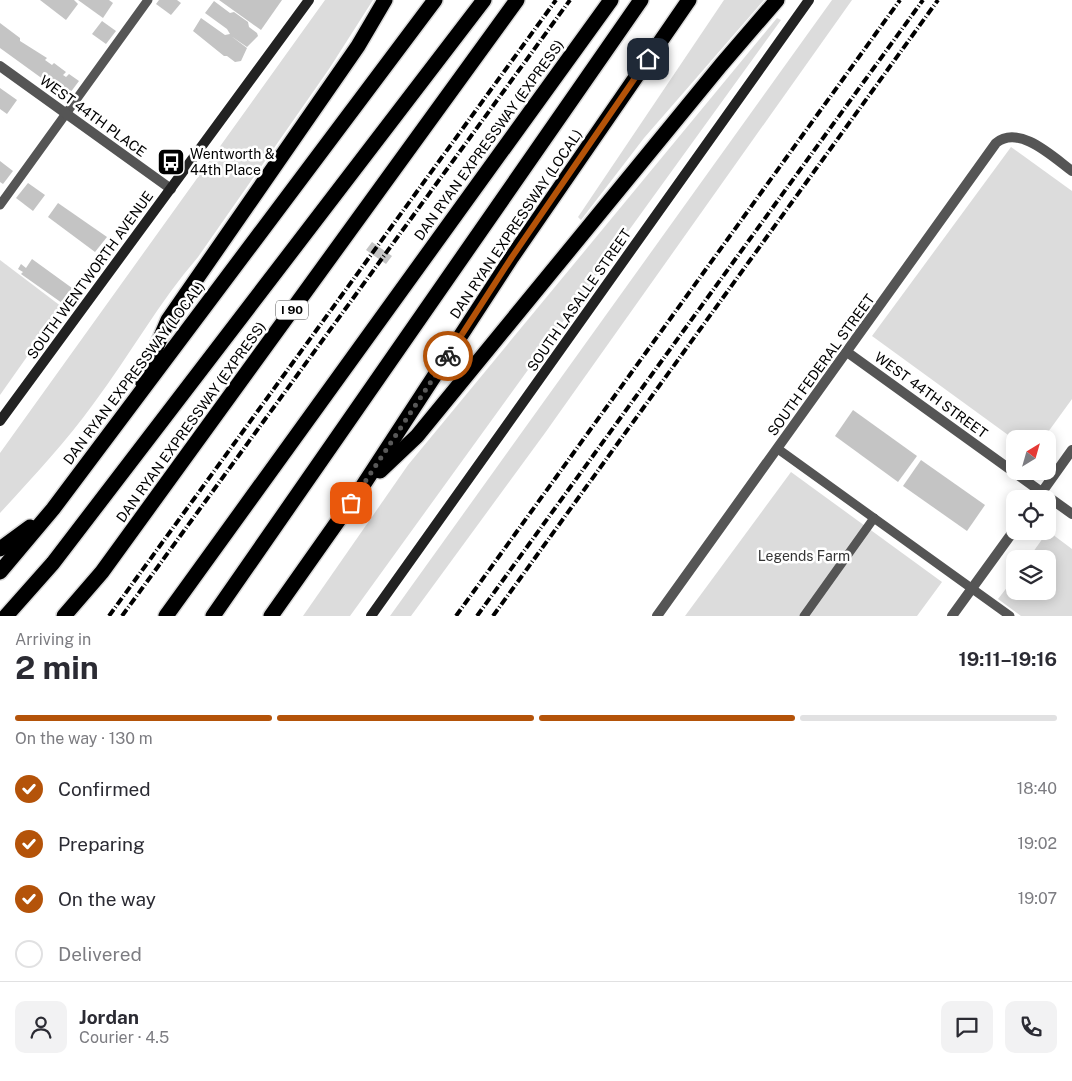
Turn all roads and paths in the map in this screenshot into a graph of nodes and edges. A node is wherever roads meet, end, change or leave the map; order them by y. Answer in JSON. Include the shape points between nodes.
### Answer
{"nodes":[{"id":1,"x":148,"y":0,"type":"edge"},
{"id":2,"x":309,"y":0,"type":"edge"},
{"id":3,"x":385,"y":0,"type":"edge"},
{"id":4,"x":435,"y":0,"type":"edge"},
{"id":5,"x":484,"y":0,"type":"edge"},
{"id":6,"x":517,"y":0,"type":"edge"},
{"id":7,"x":611,"y":0,"type":"edge"},
{"id":8,"x":641,"y":0,"type":"edge"},
{"id":9,"x":689,"y":0,"type":"edge"},
{"id":10,"x":777,"y":0,"type":"edge"},
{"id":11,"x":809,"y":0,"type":"edge"},
{"id":12,"x":0,"y":66,"type":"edge"},
{"id":13,"x":66,"y":114,"type":"junction"},
{"id":14,"x":1072,"y":171,"type":"edge"},
{"id":15,"x":171,"y":189,"type":"junction"},
{"id":16,"x":0,"y":205,"type":"edge"},
{"id":17,"x":848,"y":352,"type":"junction"},
{"id":18,"x":132,"y":404,"type":"junction"},
{"id":19,"x":0,"y":421,"type":"edge"},
{"id":20,"x":778,"y":449,"type":"junction"},
{"id":21,"x":1072,"y":450,"type":"edge"},
{"id":22,"x":362,"y":487,"type":"junction"},
{"id":23,"x":1032,"y":490,"type":"edge"},
{"id":24,"x":1043,"y":490,"type":"edge"},
{"id":25,"x":1056,"y":505,"type":"edge"},
{"id":26,"x":53,"y":509,"type":"junction"},
{"id":27,"x":1072,"y":514,"type":"edge"},
{"id":28,"x":874,"y":518,"type":"junction"},
{"id":29,"x":1007,"y":540,"type":"edge"},
{"id":30,"x":0,"y":550,"type":"edge"},
{"id":31,"x":0,"y":572,"type":"edge"},
{"id":32,"x":972,"y":589,"type":"junction"},
{"id":33,"x":6,"y":616,"type":"edge"},
{"id":34,"x":64,"y":616,"type":"edge"},
{"id":35,"x":166,"y":616,"type":"edge"},
{"id":36,"x":213,"y":616,"type":"edge"},
{"id":37,"x":271,"y":616,"type":"edge"},
{"id":38,"x":371,"y":616,"type":"edge"},
{"id":39,"x":657,"y":616,"type":"edge"},
{"id":40,"x":804,"y":616,"type":"edge"},
{"id":41,"x":952,"y":616,"type":"edge"},
{"id":42,"x":1010,"y":616,"type":"edge"}],
"edges":[{"from":1,"to":13,"type":"lane"},
{"from":2,"to":15,"type":"main road","name":"SOUTH WENTWORTH AVENUE"},
{"from":3,"to":18,"type":"highway","via":[[358,46],[168,320]]},
{"from":4,"to":18,"type":"highway","name":"DAN RYAN EXPRESSWAY (LOCAL)"},
{"from":5,"to":33,"type":"highway","via":[[53,563]]},
{"from":6,"to":34,"type":"highway","name":"DAN RYAN EXPRESSWAY (EXPRESS)","number":"I 90","via":[[113,557]]},
{"from":7,"to":35,"type":"highway","name":"DAN RYAN EXPRESSWAY (EXPRESS)"},
{"from":8,"to":36,"type":"highway"},
{"from":9,"to":22,"type":"highway","name":"DAN RYAN EXPRESSWAY (LOCAL)","via":[[512,257]]},
{"from":10,"to":22,"type":"highway","via":[[720,64],[417,436]]},
{"from":11,"to":38,"type":"main road","name":"SOUTH LASALLE STREET"},
{"from":12,"to":13,"type":"street","name":"WEST 44TH PLACE"},
{"from":13,"to":15,"type":"street","name":"WEST 44TH PLACE"},
{"from":13,"to":16,"type":"lane"},
{"from":14,"to":17,"type":"street","name":"SOUTH FEDERAL STREET","via":[[1031,142],[1011,137],[1002,139]]},
{"from":15,"to":19,"type":"main road","name":"SOUTH WENTWORTH AVENUE"},
{"from":17,"to":20,"type":"street","name":"SOUTH FEDERAL STREET"},
{"from":17,"to":23,"type":"street","name":"WEST 44TH STREET"},
{"from":18,"to":26,"type":"highway","name":"DAN RYAN EXPRESSWAY (LOCAL)"},
{"from":20,"to":28,"type":"lane"},
{"from":20,"to":39,"type":"street","name":"SOUTH FEDERAL STREET"},
{"from":21,"to":24,"type":"street"},
{"from":22,"to":37,"type":"highway","name":"DAN RYAN EXPRESSWAY (LOCAL)"},
{"from":25,"to":27,"type":"street","name":"WEST 44TH STREET"},
{"from":26,"to":30,"type":"highway"},
{"from":26,"to":31,"type":"highway","name":"DAN RYAN EXPRESSWAY (LOCAL)"},
{"from":28,"to":32,"type":"lane"},
{"from":28,"to":40,"type":"lane"},
{"from":29,"to":32,"type":"street"},
{"from":32,"to":41,"type":"street"},
{"from":32,"to":42,"type":"lane"}]}
